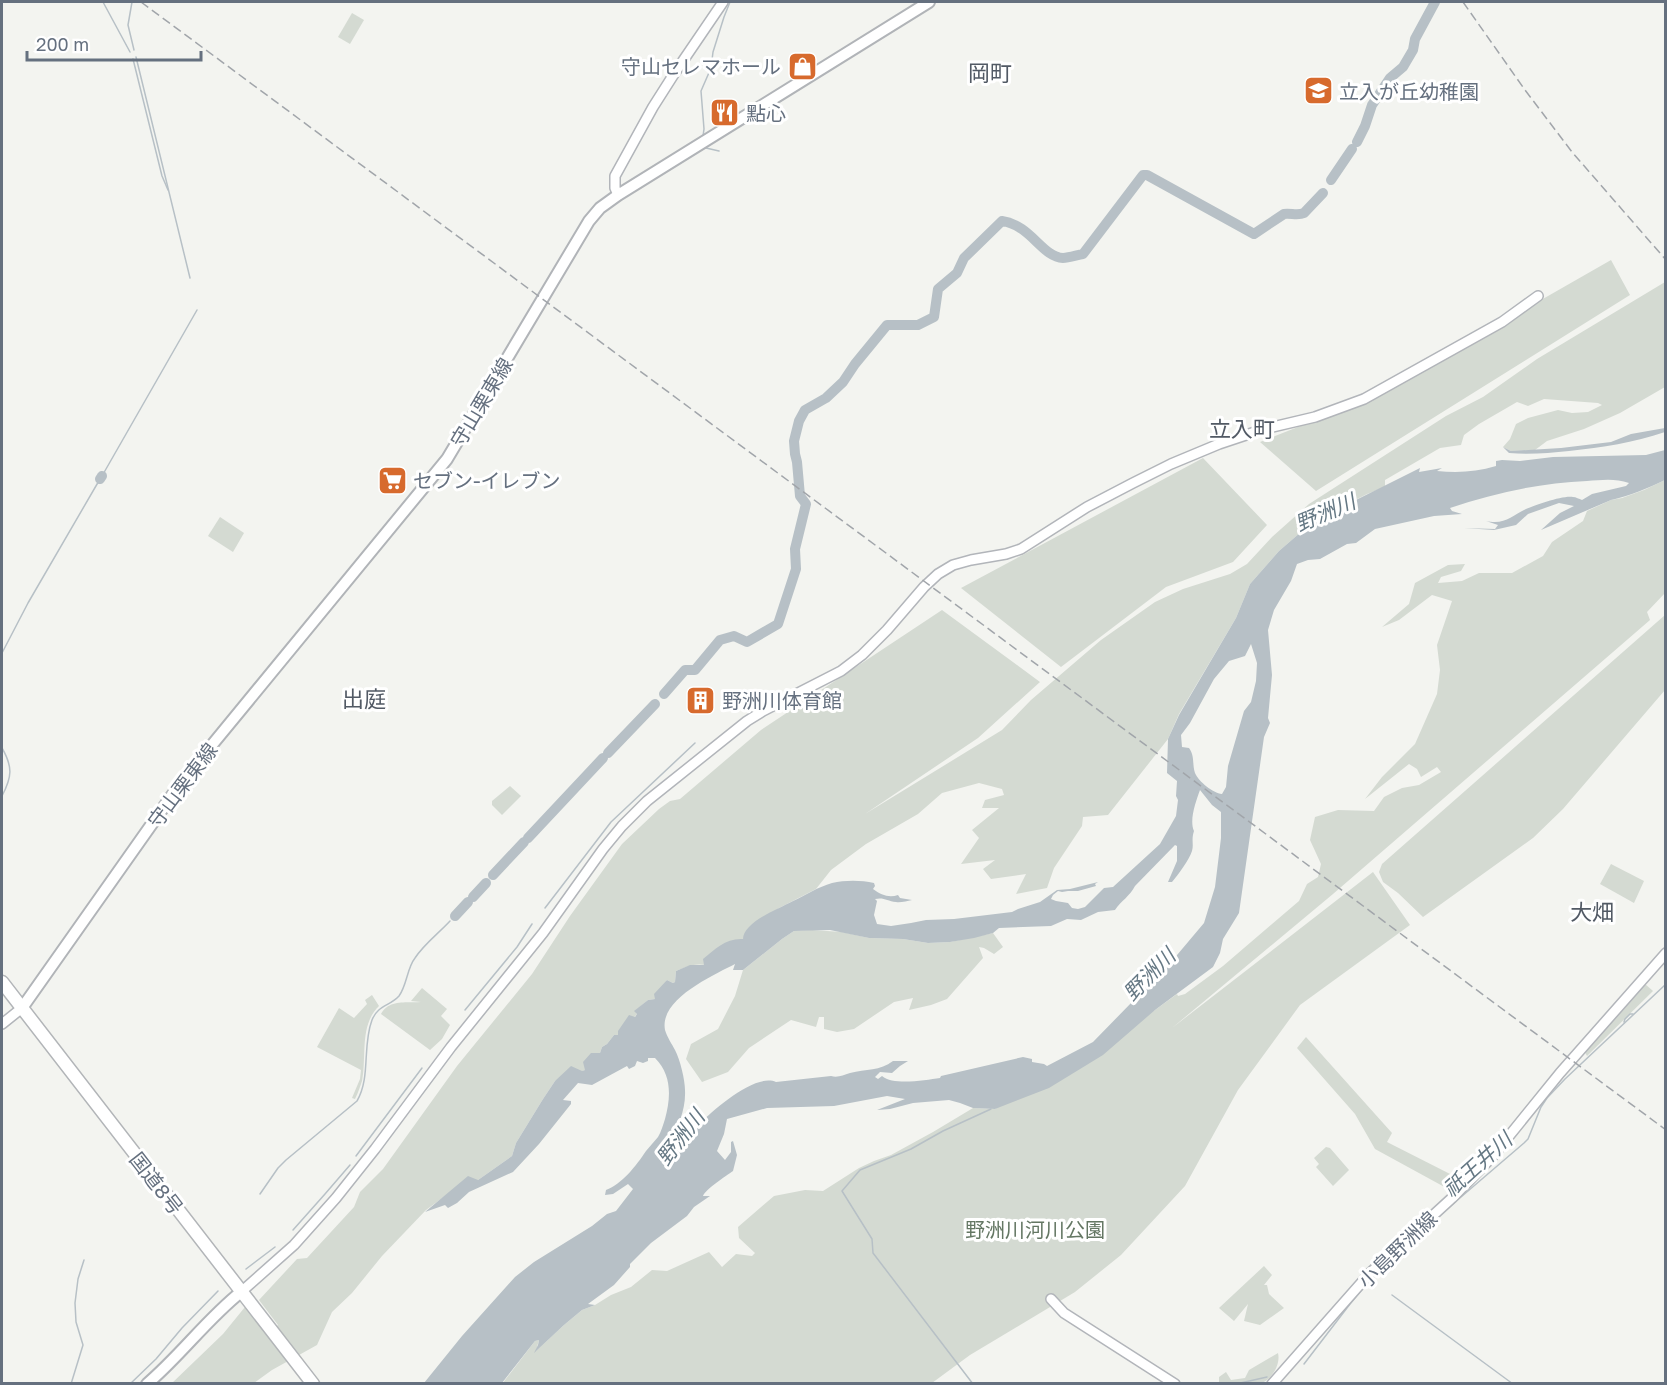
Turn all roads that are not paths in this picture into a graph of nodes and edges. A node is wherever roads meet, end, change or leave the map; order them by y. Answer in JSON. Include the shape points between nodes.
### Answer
{"nodes":[{"id":1,"x":723,"y":2,"type":"edge"},
{"id":2,"x":929,"y":2,"type":"edge"},
{"id":3,"x":618,"y":195,"type":"junction"},
{"id":4,"x":1538,"y":296,"type":"dead end"},
{"id":5,"x":1665,"y":954,"type":"edge"},
{"id":6,"x":2,"y":982,"type":"edge"},
{"id":7,"x":22,"y":1008,"type":"junction"},
{"id":8,"x":2,"y":1024,"type":"edge"},
{"id":9,"x":245,"y":1296,"type":"junction"},
{"id":10,"x":1050,"y":1299,"type":"dead end"},
{"id":11,"x":147,"y":1383,"type":"edge"},
{"id":12,"x":313,"y":1383,"type":"edge"},
{"id":13,"x":1175,"y":1383,"type":"edge"},
{"id":14,"x":1272,"y":1383,"type":"edge"}],
"edges":[{"from":1,"to":3,"type":"street","via":[[668,82],[615,176]]},
{"from":2,"to":3,"type":"main road","name":"守山栗東線"},
{"from":3,"to":7,"type":"main road","name":"守山栗東線","via":[[589,220],[447,459],[173,794]]},
{"from":4,"to":9,"type":"street","via":[[1502,322],[1364,399],[1219,444],[1087,507],[1022,549],[953,565],[924,586],[887,630],[841,671],[747,721],[647,801],[622,826],[336,1198]]},
{"from":5,"to":14,"type":"street","name":"小島野洲線","via":[[1567,1064],[1492,1157],[1370,1273]]},
{"from":6,"to":7,"type":"highway","name":"国道8号"},
{"from":7,"to":8,"type":"street"},
{"from":7,"to":9,"type":"highway","name":"国道8号"},
{"from":9,"to":11,"type":"main road","via":[[227,1304]]},
{"from":9,"to":12,"type":"highway","name":"国道8号"},
{"from":10,"to":13,"type":"street","via":[[1064,1313]]}]}
